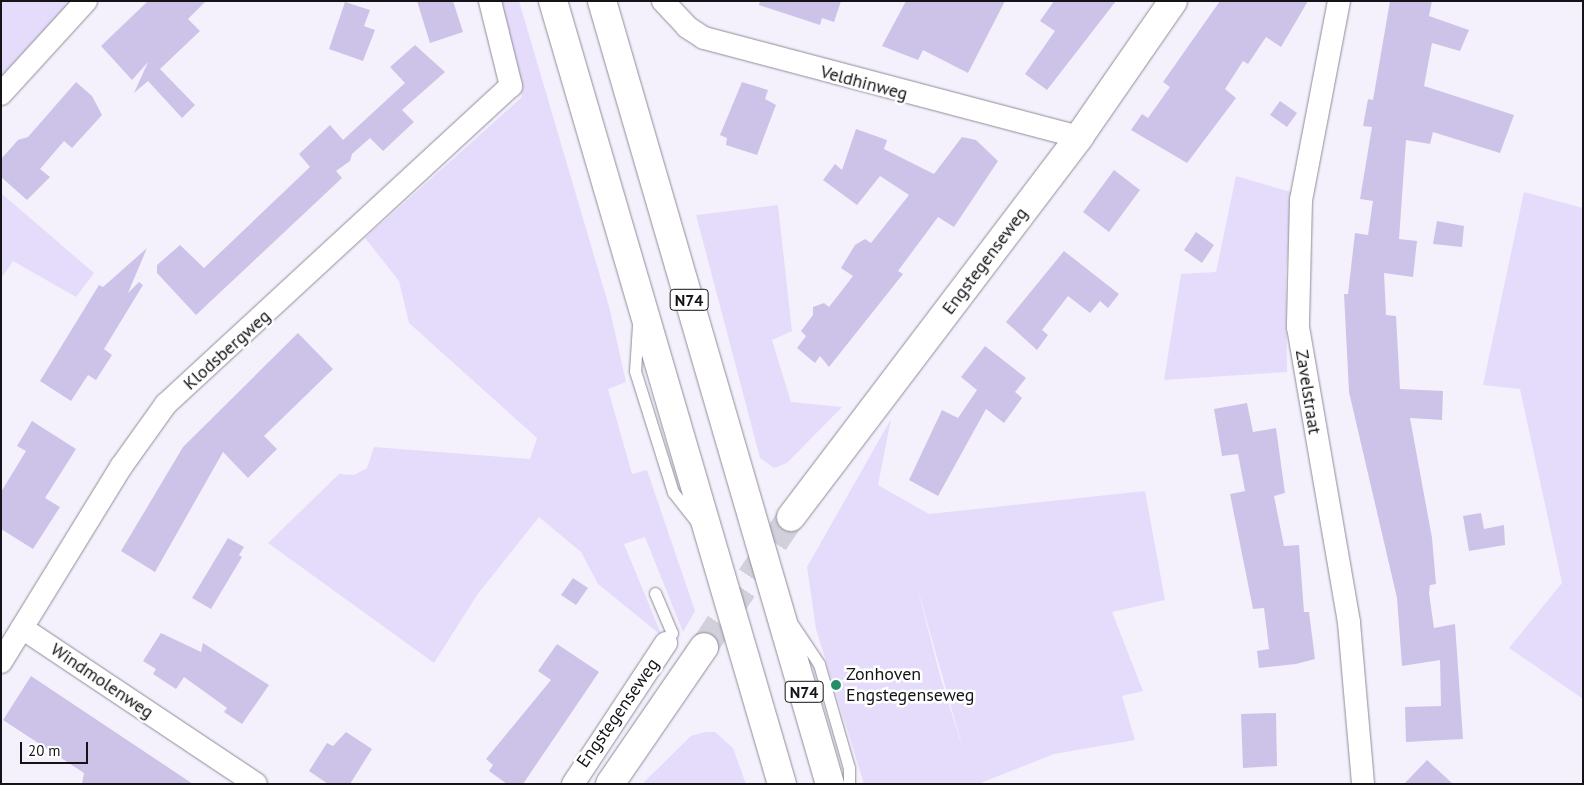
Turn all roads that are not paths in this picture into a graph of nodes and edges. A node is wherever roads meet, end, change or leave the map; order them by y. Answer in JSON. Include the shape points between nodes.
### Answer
{"nodes":[{"id":1,"x":86,"y":1,"type":"edge"},
{"id":2,"x":490,"y":1,"type":"edge"},
{"id":3,"x":553,"y":1,"type":"edge"},
{"id":4,"x":602,"y":1,"type":"edge"},
{"id":5,"x":663,"y":1,"type":"edge"},
{"id":6,"x":1173,"y":1,"type":"edge"},
{"id":7,"x":1339,"y":1,"type":"edge"},
{"id":8,"x":1,"y":94,"type":"edge"},
{"id":9,"x":1078,"y":137,"type":"junction"},
{"id":10,"x":791,"y":517,"type":"tunnel mouth"},
{"id":11,"x":655,"y":593,"type":"dead end"},
{"id":12,"x":777,"y":600,"type":"junction"},
{"id":13,"x":22,"y":628,"type":"junction"},
{"id":14,"x":666,"y":643,"type":"joint"},
{"id":15,"x":704,"y":647,"type":"tunnel mouth"},
{"id":16,"x":1,"y":662,"type":"edge"},
{"id":17,"x":256,"y":784,"type":"edge"},
{"id":18,"x":573,"y":784,"type":"edge"},
{"id":19,"x":610,"y":784,"type":"edge"},
{"id":20,"x":782,"y":784,"type":"edge"},
{"id":21,"x":830,"y":784,"type":"edge"},
{"id":22,"x":849,"y":784,"type":"edge"},
{"id":23,"x":1363,"y":784,"type":"edge"}],
"edges":[{"from":1,"to":8,"type":"street"},
{"from":2,"to":13,"type":"street","name":"Klodsbergweg","via":[[511,86],[166,404],[121,467]]},
{"from":3,"to":20,"type":"main road","number":"N74"},
{"from":4,"to":12,"type":"main road","number":"N74"},
{"from":5,"to":9,"type":"street","name":"Veldhinweg","via":[[687,28],[704,38]]},
{"from":6,"to":9,"type":"main road","name":"Engstegenseweg"},
{"from":7,"to":23,"type":"street","name":"Zavelstraat","via":[[1301,200],[1298,327],[1349,623]]},
{"from":9,"to":10,"type":"main road","name":"Engstegenseweg"},
{"from":11,"to":14,"type":"lane","via":[[672,633]]},
{"from":12,"to":21,"type":"main road","number":"N74"},
{"from":12,"to":22,"type":"lane","via":[[819,664],[849,768]]},
{"from":13,"to":16,"type":"street","name":"Klodsbergweg"},
{"from":13,"to":17,"type":"street","name":"Windmolenweg"},
{"from":14,"to":18,"type":"street","name":"Engstegenseweg"},
{"from":15,"to":19,"type":"main road","name":"Engstegenseweg"}]}
